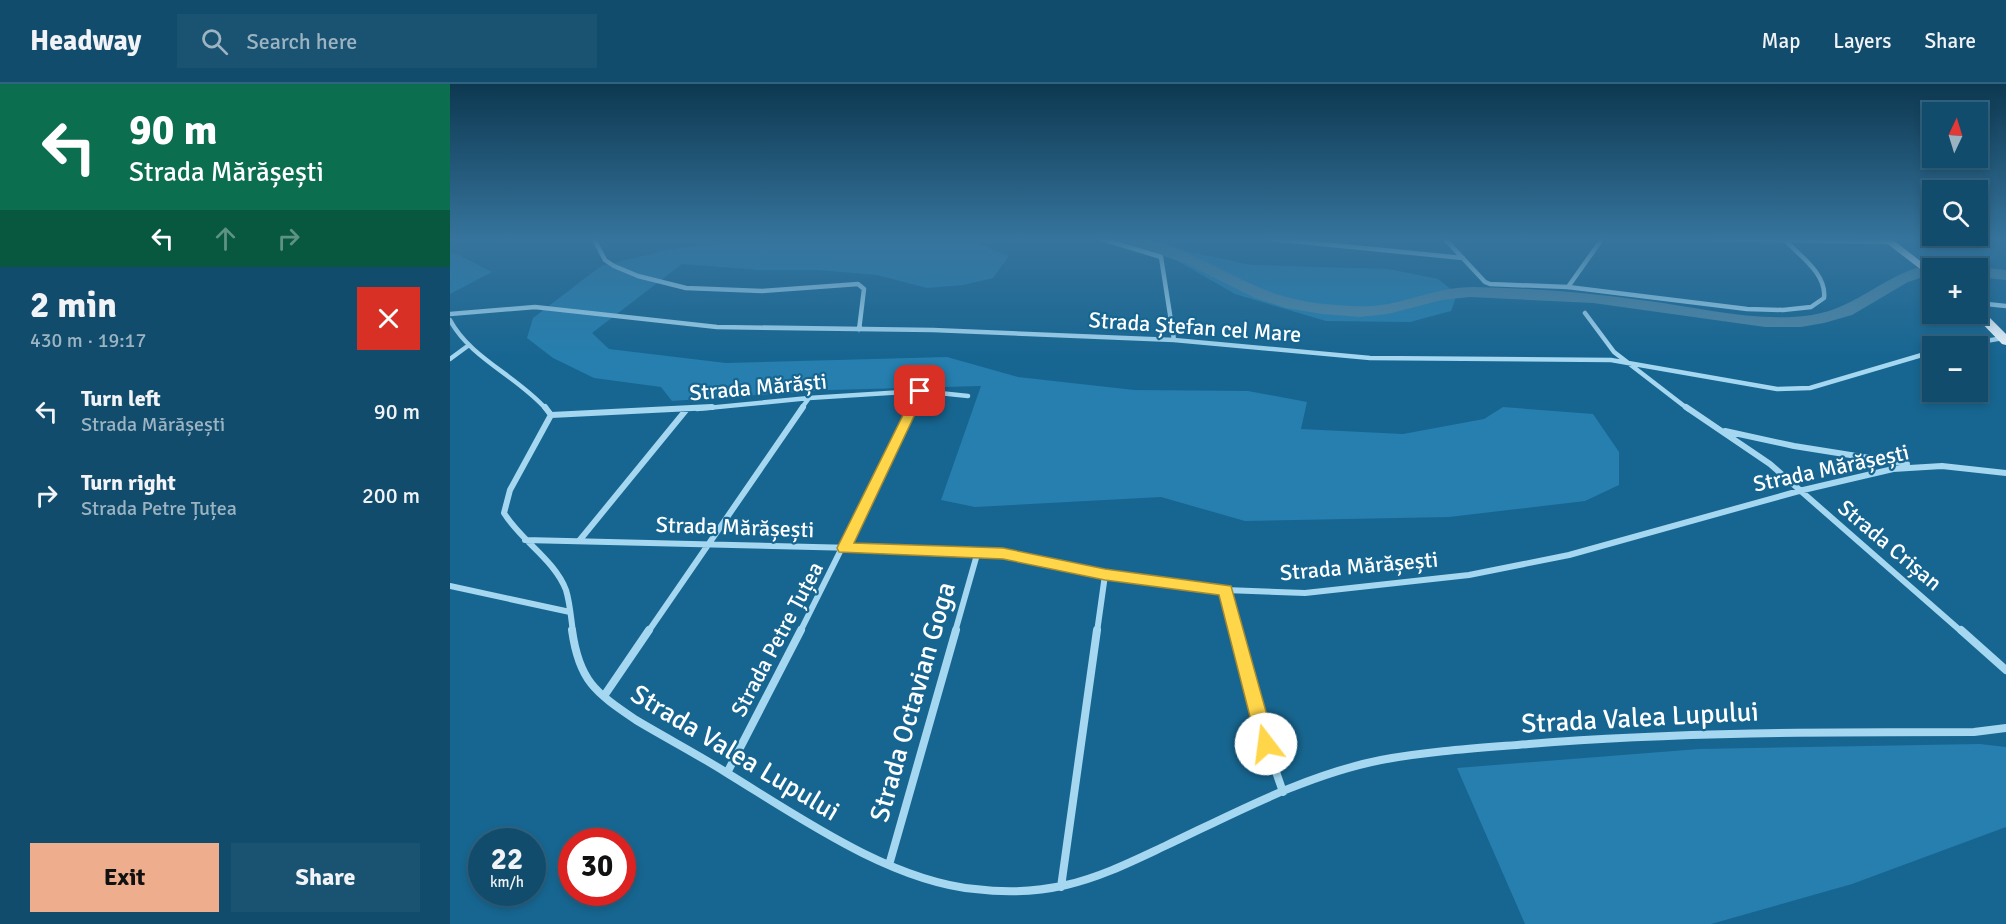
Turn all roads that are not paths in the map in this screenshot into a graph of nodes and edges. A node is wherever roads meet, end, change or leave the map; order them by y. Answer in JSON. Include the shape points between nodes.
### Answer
{"nodes":[{"id":1,"x":652,"y":278,"type":"edge"},
{"id":2,"x":1164,"y":278,"type":"edge"},
{"id":3,"x":1482,"y":278,"type":"edge"},
{"id":4,"x":1574,"y":278,"type":"edge"},
{"id":5,"x":1821,"y":278,"type":"edge"},
{"id":6,"x":1568,"y":287,"type":"junction"},
{"id":7,"x":1988,"y":304,"type":"edge"},
{"id":8,"x":2006,"y":306,"type":"edge"},
{"id":9,"x":1585,"y":312,"type":"dead end"},
{"id":10,"x":450,"y":314,"type":"edge"},
{"id":11,"x":450,"y":320,"type":"edge"},
{"id":12,"x":1988,"y":322,"type":"edge"},
{"id":13,"x":859,"y":330,"type":"junction"},
{"id":14,"x":1174,"y":339,"type":"junction"},
{"id":15,"x":2005,"y":340,"type":"edge"},
{"id":16,"x":1988,"y":342,"type":"edge"},
{"id":17,"x":469,"y":345,"type":"junction"},
{"id":18,"x":1922,"y":355,"type":"edge"},
{"id":19,"x":450,"y":358,"type":"edge"},
{"id":20,"x":1624,"y":360,"type":"junction"},
{"id":21,"x":920,"y":391,"type":"junction"},
{"id":22,"x":968,"y":396,"type":"dead end"},
{"id":23,"x":809,"y":398,"type":"junction"},
{"id":24,"x":686,"y":410,"type":"junction"},
{"id":25,"x":551,"y":415,"type":"junction"},
{"id":26,"x":1719,"y":429,"type":"junction"},
{"id":27,"x":1917,"y":466,"type":"junction"},
{"id":28,"x":2006,"y":473,"type":"edge"},
{"id":29,"x":1799,"y":490,"type":"junction"},
{"id":30,"x":524,"y":540,"type":"junction"},
{"id":31,"x":579,"y":541,"type":"junction"},
{"id":32,"x":710,"y":544,"type":"junction"},
{"id":33,"x":844,"y":548,"type":"junction"},
{"id":34,"x":978,"y":551,"type":"junction"},
{"id":35,"x":1105,"y":575,"type":"junction"},
{"id":36,"x":450,"y":586,"type":"edge"},
{"id":37,"x":1225,"y":590,"type":"junction"},
{"id":38,"x":570,"y":612,"type":"junction"},
{"id":39,"x":2006,"y":670,"type":"edge"},
{"id":40,"x":604,"y":696,"type":"junction"},
{"id":41,"x":2006,"y":728,"type":"edge"},
{"id":42,"x":727,"y":773,"type":"junction"},
{"id":43,"x":1282,"y":792,"type":"junction"},
{"id":44,"x":889,"y":865,"type":"junction"},
{"id":45,"x":1061,"y":887,"type":"junction"}],
"edges":[{"from":1,"to":13,"type":"street","via":[[686,289],[710,291],[858,284],[864,289]]},
{"from":2,"to":14,"type":"street"},
{"from":3,"to":6,"type":"street","via":[[1490,284]]},
{"from":4,"to":6,"type":"street"},
{"from":5,"to":6,"type":"street","via":[[1824,298],[1820,303],[1796,310],[1745,309]]},
{"from":7,"to":8,"type":"street"},
{"from":9,"to":20,"type":"street","name":"Strada Crișan"},
{"from":10,"to":13,"type":"street","name":"Strada Ștefan cel Mare","via":[[545,308],[717,327]]},
{"from":11,"to":17,"type":"street"},
{"from":12,"to":15,"type":"main road"},
{"from":13,"to":14,"type":"street","name":"Strada Ștefan cel Mare"},
{"from":14,"to":20,"type":"street","name":"Strada Ștefan cel Mare","via":[[1370,358]]},
{"from":15,"to":16,"type":"street"},
{"from":17,"to":19,"type":"street"},
{"from":17,"to":25,"type":"street","via":[[519,382]]},
{"from":18,"to":20,"type":"street","name":"Strada Ștefan cel Mare","via":[[1796,390],[1755,387]]},
{"from":20,"to":26,"type":"street","name":"Strada Crișan"},
{"from":21,"to":22,"type":"street","name":"Strada Mărăști"},
{"from":21,"to":23,"type":"street","name":"Strada Mărăști"},
{"from":21,"to":33,"type":"street","name":"Strada Petre Țuțea"},
{"from":23,"to":24,"type":"street","name":"Strada Mărăști"},
{"from":23,"to":32,"type":"street"},
{"from":24,"to":25,"type":"street","name":"Strada Mărăști"},
{"from":24,"to":31,"type":"street"},
{"from":25,"to":30,"type":"street","name":"Strada Valea Lupului","via":[[504,506],[508,521]]},
{"from":26,"to":27,"type":"street","name":"Strada Crișan"},
{"from":26,"to":29,"type":"street","name":"Strada Crișan"},
{"from":27,"to":28,"type":"street","name":"Strada Mărășești"},
{"from":27,"to":29,"type":"street","name":"Strada Mărășești"},
{"from":29,"to":37,"type":"street","name":"Strada Mărășești","via":[[1569,555],[1469,575],[1305,593]]},
{"from":29,"to":39,"type":"street","name":"Strada Crișan"},
{"from":30,"to":31,"type":"street","name":"Strada Mărășești"},
{"from":30,"to":38,"type":"street","name":"Strada Valea Lupului","via":[[556,571],[566,590]]},
{"from":31,"to":32,"type":"street","name":"Strada Mărășești"},
{"from":32,"to":33,"type":"street","name":"Strada Mărășești"},
{"from":32,"to":40,"type":"street"},
{"from":33,"to":34,"type":"street","name":"Strada Mărășești"},
{"from":33,"to":42,"type":"street","name":"Strada Petre Țuțea"},
{"from":34,"to":35,"type":"street","name":"Strada Mărășești"},
{"from":34,"to":44,"type":"street","name":"Strada Octavian Goga"},
{"from":35,"to":37,"type":"street","name":"Strada Mărășești"},
{"from":35,"to":45,"type":"street"},
{"from":36,"to":38,"type":"street"},
{"from":37,"to":43,"type":"street"},
{"from":38,"to":40,"type":"street","name":"Strada Valea Lupului","via":[[583,676]]},
{"from":40,"to":42,"type":"street","name":"Strada Valea Lupului"},
{"from":41,"to":43,"type":"street","name":"Strada Valea Lupului","via":[[1974,732],[1732,732],[1584,739],[1381,760],[1333,772]]},
{"from":42,"to":44,"type":"street","name":"Strada Valea Lupului","via":[[845,844]]},
{"from":43,"to":45,"type":"street","name":"Strada Valea Lupului","via":[[1131,862]]},
{"from":44,"to":45,"type":"street","name":"Strada Valea Lupului","via":[[988,891]]}]}
